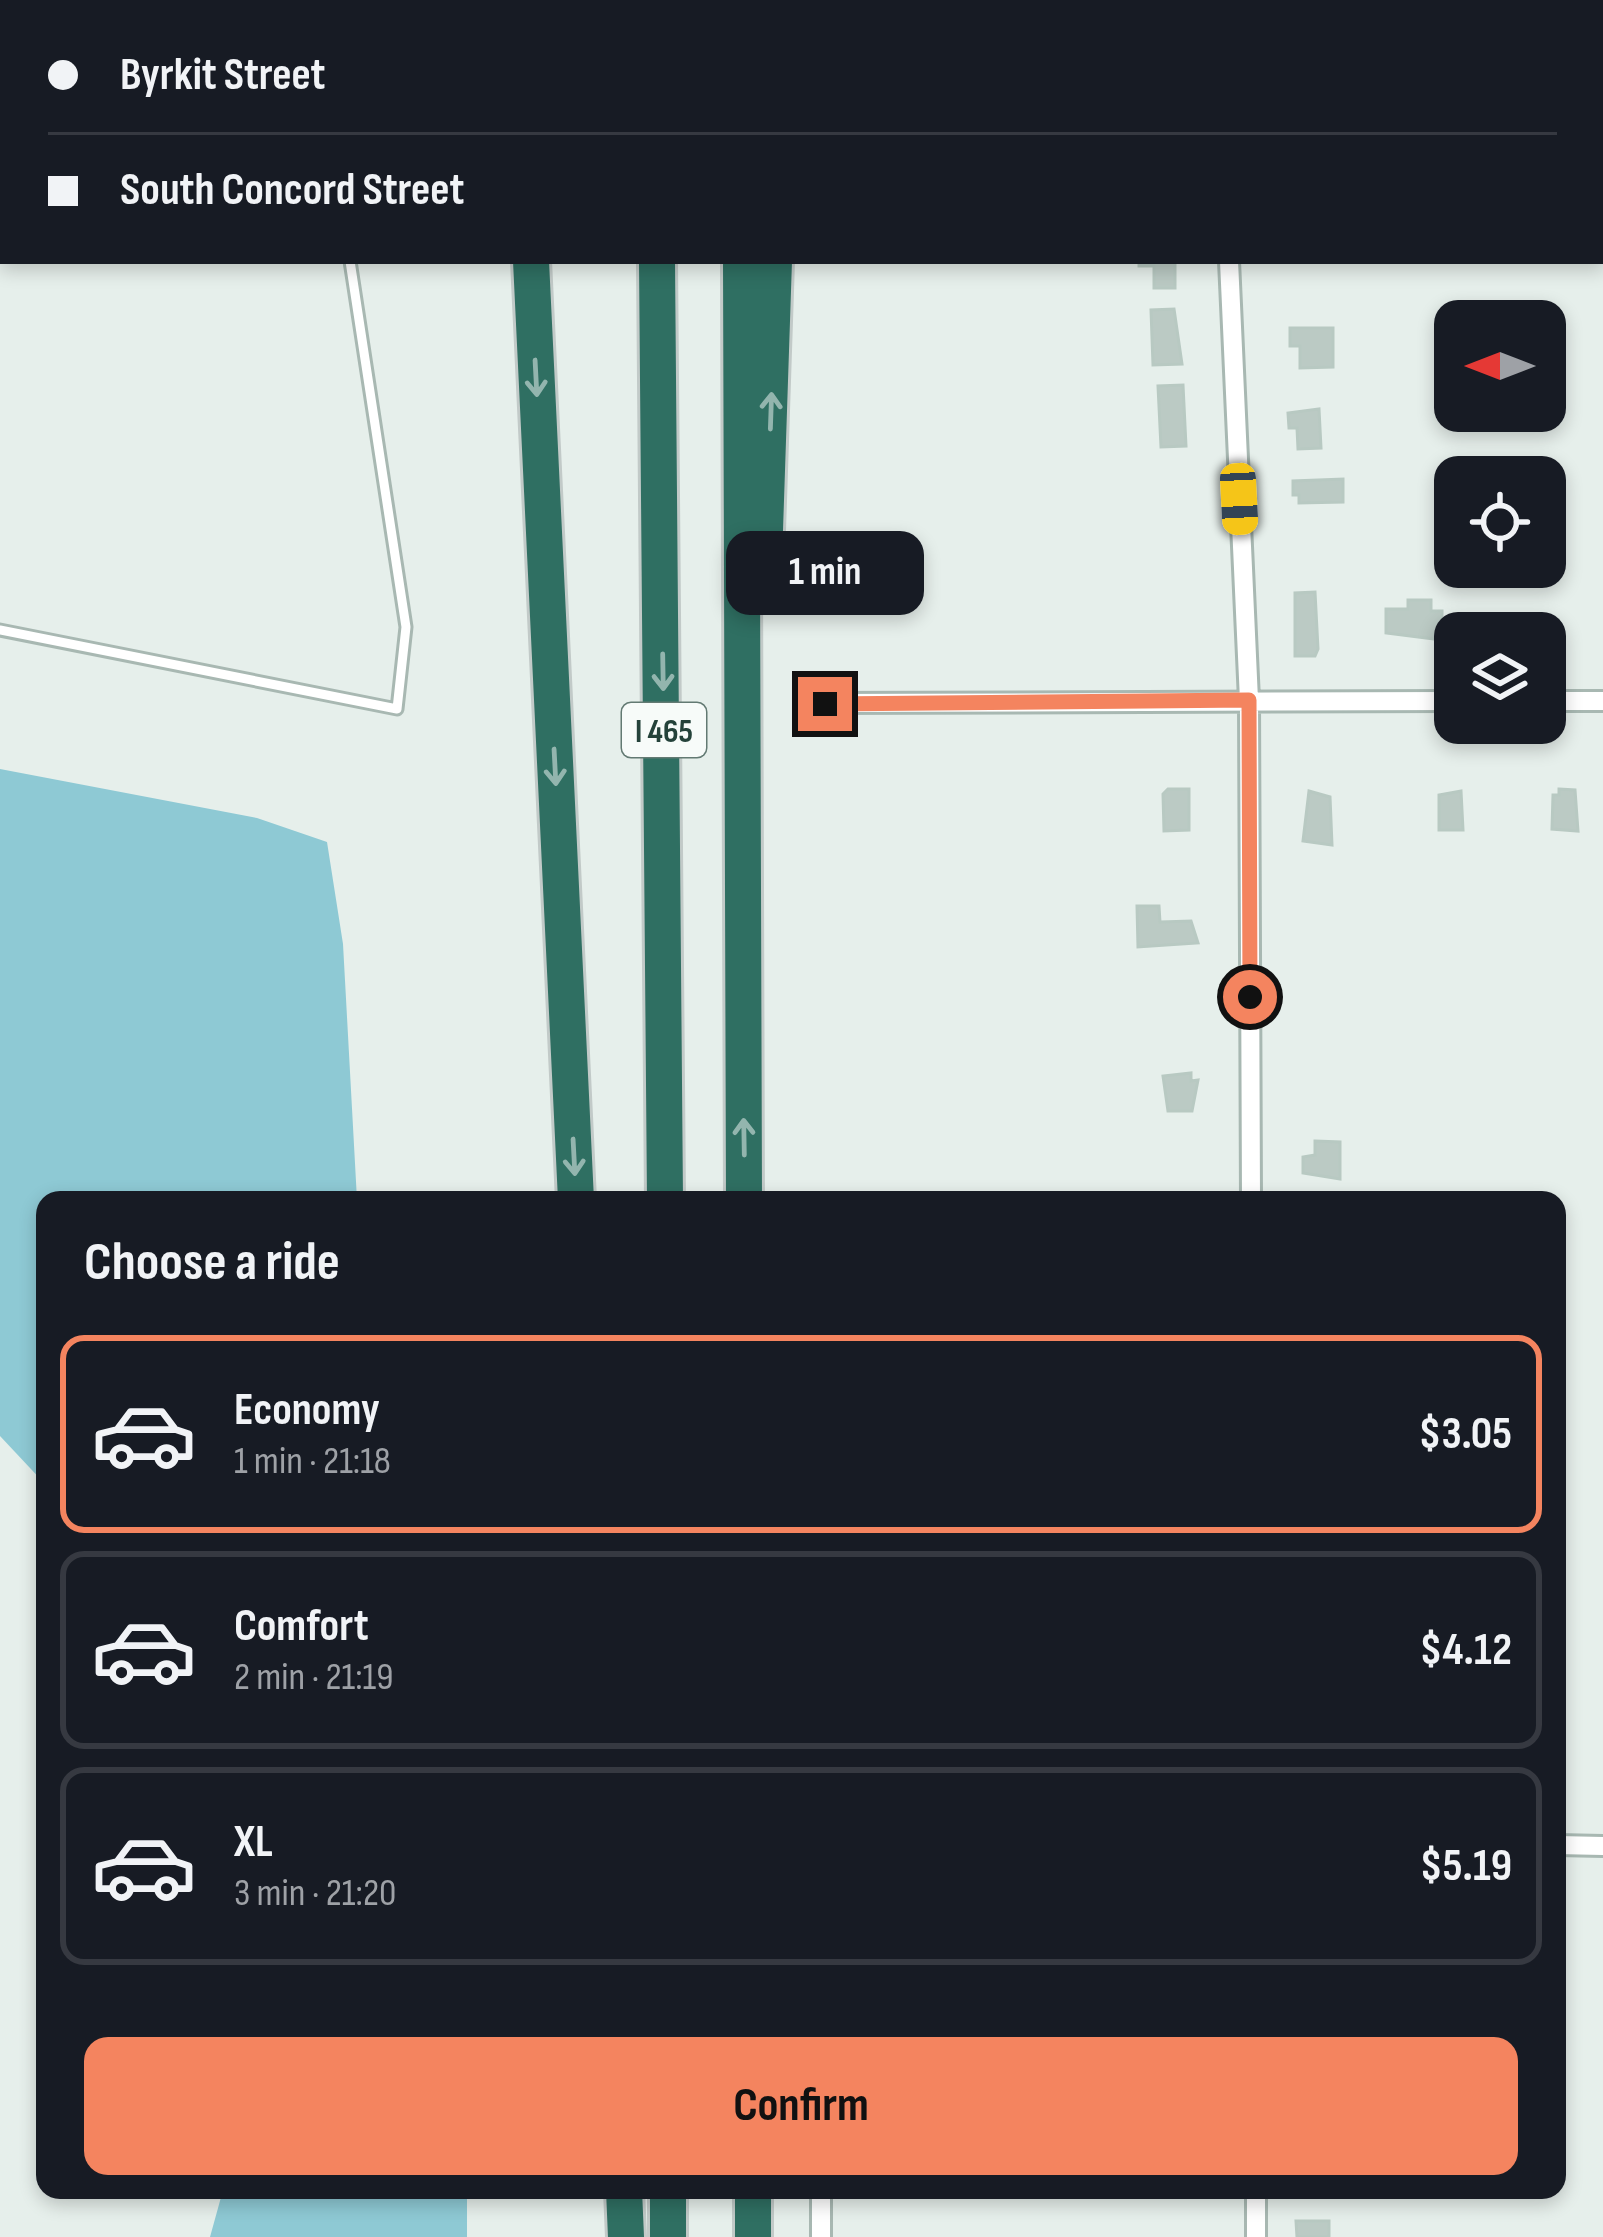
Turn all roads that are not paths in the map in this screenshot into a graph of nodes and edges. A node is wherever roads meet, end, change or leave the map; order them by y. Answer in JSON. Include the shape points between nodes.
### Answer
{"nodes":[{"id":1,"x":350,"y":264,"type":"edge"},
{"id":2,"x":531,"y":264,"type":"edge"},
{"id":3,"x":637,"y":264,"type":"edge"},
{"id":4,"x":657,"y":264,"type":"edge"},
{"id":5,"x":741,"y":264,"type":"edge"},
{"id":6,"x":774,"y":264,"type":"edge"},
{"id":7,"x":1229,"y":264,"type":"edge"},
{"id":8,"x":662,"y":604,"type":"junction"},
{"id":9,"x":0,"y":630,"type":"edge"},
{"id":10,"x":1249,"y":700,"type":"junction"},
{"id":11,"x":1434,"y":700,"type":"edge"},
{"id":12,"x":1566,"y":701,"type":"edge"},
{"id":13,"x":1603,"y":701,"type":"edge"},
{"id":14,"x":825,"y":704,"type":"dead end"},
{"id":15,"x":743,"y":1073,"type":"junction"},
{"id":16,"x":576,"y":1191,"type":"edge"},
{"id":17,"x":665,"y":1191,"type":"edge"},
{"id":18,"x":744,"y":1191,"type":"edge"},
{"id":19,"x":1251,"y":1191,"type":"edge"},
{"id":20,"x":1566,"y":1845,"type":"edge"},
{"id":21,"x":1603,"y":1846,"type":"edge"},
{"id":22,"x":624,"y":2199,"type":"edge"},
{"id":23,"x":668,"y":2199,"type":"edge"},
{"id":24,"x":753,"y":2199,"type":"edge"},
{"id":25,"x":821,"y":2199,"type":"edge"},
{"id":26,"x":1256,"y":2199,"type":"edge"},
{"id":27,"x":626,"y":2237,"type":"edge"},
{"id":28,"x":668,"y":2237,"type":"edge"},
{"id":29,"x":753,"y":2237,"type":"edge"},
{"id":30,"x":821,"y":2237,"type":"edge"},
{"id":31,"x":1256,"y":2237,"type":"edge"}],
"edges":[{"from":1,"to":9,"type":"lane","via":[[406,627],[397,709]]},
{"from":2,"to":16,"type":"highway","one_way":true},
{"from":3,"to":8,"type":"highway"},
{"from":4,"to":8,"type":"highway","number":"I 465"},
{"from":5,"to":15,"type":"highway","number":"I 465"},
{"from":15,"to":6,"type":"highway","one_way":true},
{"from":7,"to":10,"type":"street"},
{"from":8,"to":17,"type":"highway","number":"I 465","one_way":true},
{"from":10,"to":11,"type":"street"},
{"from":10,"to":14,"type":"street"},
{"from":10,"to":19,"type":"street"},
{"from":12,"to":13,"type":"street"},
{"from":18,"to":15,"type":"highway","number":"I 465","one_way":true},
{"from":20,"to":21,"type":"street"},
{"from":22,"to":27,"type":"highway"},
{"from":23,"to":28,"type":"highway"},
{"from":24,"to":29,"type":"highway"},
{"from":25,"to":30,"type":"street"},
{"from":26,"to":31,"type":"street"}]}
